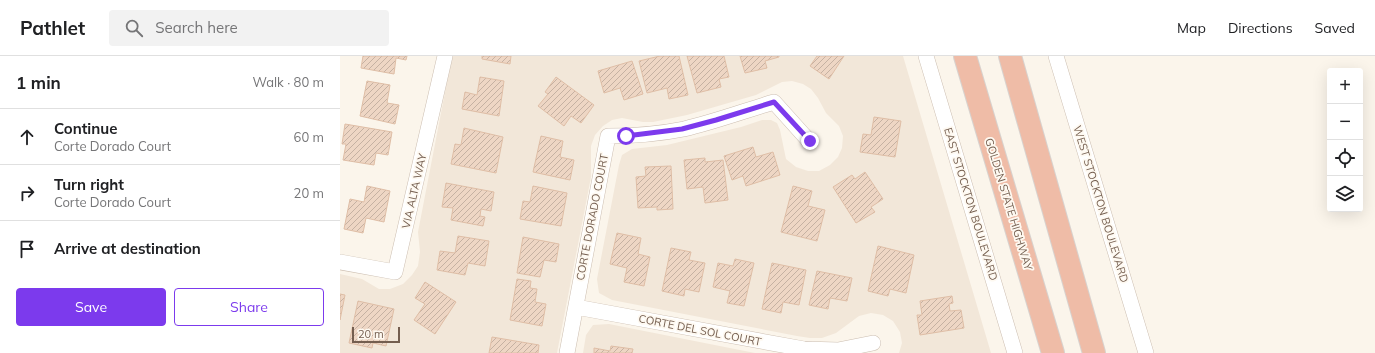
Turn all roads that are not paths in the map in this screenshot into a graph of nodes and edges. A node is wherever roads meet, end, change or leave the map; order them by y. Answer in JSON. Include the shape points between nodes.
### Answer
{"nodes":[{"id":1,"x":445,"y":56,"type":"edge"},
{"id":2,"x":926,"y":56,"type":"edge"},
{"id":3,"x":965,"y":56,"type":"edge"},
{"id":4,"x":1010,"y":56,"type":"edge"},
{"id":5,"x":1056,"y":56,"type":"edge"},
{"id":6,"x":810,"y":141,"type":"dead end"},
{"id":7,"x":340,"y":262,"type":"edge"},
{"id":8,"x":576,"y":307,"type":"junction"},
{"id":9,"x":873,"y":344,"type":"dead end"},
{"id":10,"x":567,"y":353,"type":"edge"},
{"id":11,"x":1015,"y":353,"type":"edge"},
{"id":12,"x":1053,"y":353,"type":"edge"},
{"id":13,"x":1094,"y":353,"type":"edge"},
{"id":14,"x":1146,"y":353,"type":"edge"}],
"edges":[{"from":1,"to":7,"type":"street","name":"VIA ALTA WAY","via":[[395,272]]},
{"from":2,"to":11,"type":"street","name":"EAST STOCKTON BOULEVARD"},
{"from":3,"to":12,"type":"highway","name":"GOLDEN STATE HIGHWAY"},
{"from":4,"to":13,"type":"highway"},
{"from":5,"to":14,"type":"street","name":"WEST STOCKTON BOULEVARD"},
{"from":6,"to":8,"type":"street","name":"CORTE DORADO COURT","via":[[774,102],[682,129],[608,136]]},
{"from":8,"to":9,"type":"street","name":"CORTE DEL SOL COURT","via":[[804,349],[838,350]]},
{"from":8,"to":10,"type":"street","name":"CORTE DORADO COURT"}]}
